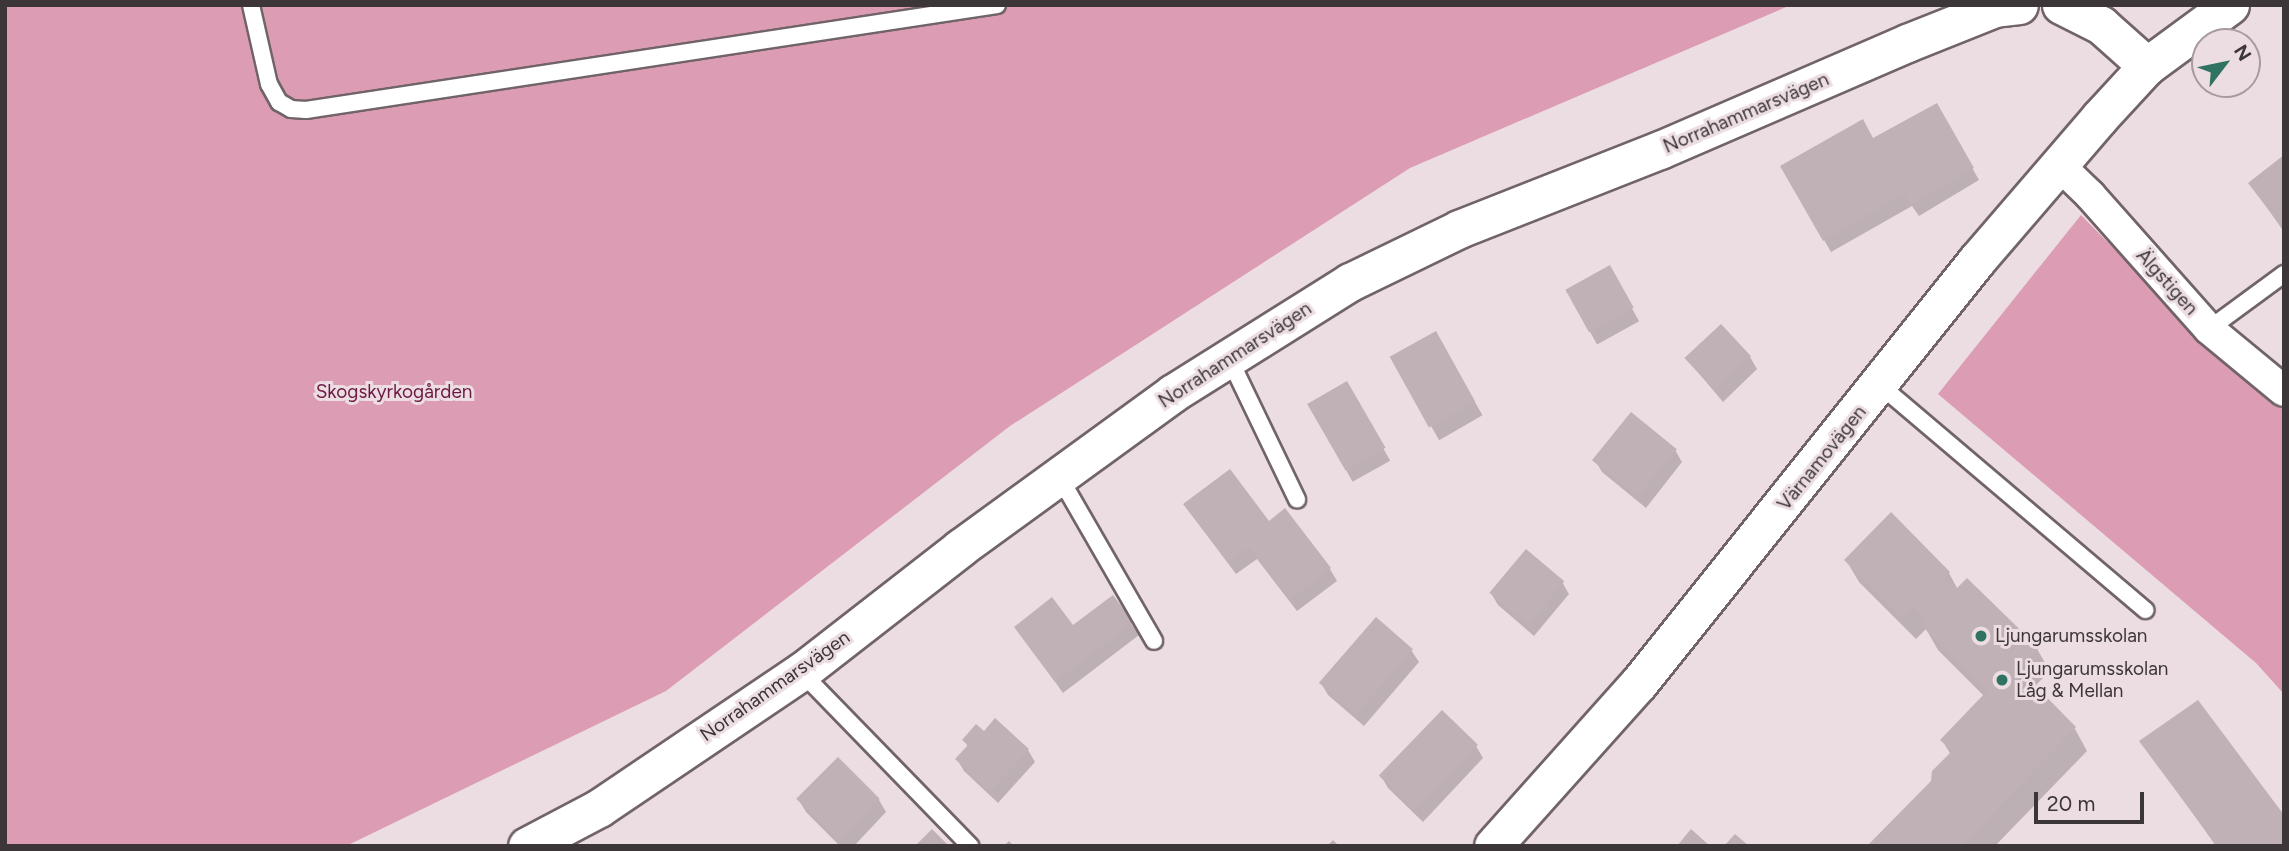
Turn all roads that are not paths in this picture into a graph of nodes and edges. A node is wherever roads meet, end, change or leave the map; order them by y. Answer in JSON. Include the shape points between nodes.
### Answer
{"nodes":[{"id":1,"x":251,"y":5,"type":"edge"},
{"id":2,"x":997,"y":5,"type":"edge"},
{"id":3,"x":2020,"y":5,"type":"edge"},
{"id":4,"x":2061,"y":5,"type":"edge"},
{"id":5,"x":2230,"y":5,"type":"edge"},
{"id":6,"x":2147,"y":66,"type":"junction"},
{"id":7,"x":2058,"y":164,"type":"junction"},
{"id":8,"x":2284,"y":274,"type":"edge"},
{"id":9,"x":2209,"y":329,"type":"junction"},
{"id":10,"x":1228,"y":356,"type":"junction"},
{"id":11,"x":1880,"y":384,"type":"junction"},
{"id":12,"x":2284,"y":391,"type":"edge"},
{"id":13,"x":1060,"y":478,"type":"junction"},
{"id":14,"x":1297,"y":499,"type":"dead end"},
{"id":15,"x":2145,"y":610,"type":"dead end"},
{"id":16,"x":1154,"y":641,"type":"dead end"},
{"id":17,"x":801,"y":672,"type":"junction"},
{"id":18,"x":527,"y":846,"type":"edge"},
{"id":19,"x":970,"y":846,"type":"edge"},
{"id":20,"x":1493,"y":846,"type":"edge"}],
"edges":[{"from":1,"to":2,"type":"lane","via":[[269,84],[279,102],[306,110]]},
{"from":3,"to":10,"type":"street","name":"Norrahammarsvägen","via":[[1982,13],[1660,150],[1459,229],[1350,282]]},
{"from":4,"to":6,"type":"street","via":[[2101,25]]},
{"from":5,"to":6,"type":"street"},
{"from":6,"to":7,"type":"street","name":"Värnamovägen"},
{"from":7,"to":9,"type":"street","name":"Älgstigen"},
{"from":7,"to":11,"type":"street","name":"Värnamovägen"},
{"from":8,"to":9,"type":"lane"},
{"from":9,"to":12,"type":"street","name":"Älgstigen"},
{"from":10,"to":13,"type":"street","name":"Norrahammarsvägen"},
{"from":10,"to":14,"type":"lane"},
{"from":11,"to":15,"type":"lane"},
{"from":11,"to":20,"type":"street","name":"Värnamovägen","via":[[1638,684]]},
{"from":13,"to":16,"type":"lane"},
{"from":13,"to":17,"type":"street","name":"Norrahammarsvägen","via":[[960,548]]},
{"from":17,"to":18,"type":"street","name":"Norrahammarsvägen","via":[[599,808]]},
{"from":17,"to":19,"type":"lane"}]}
